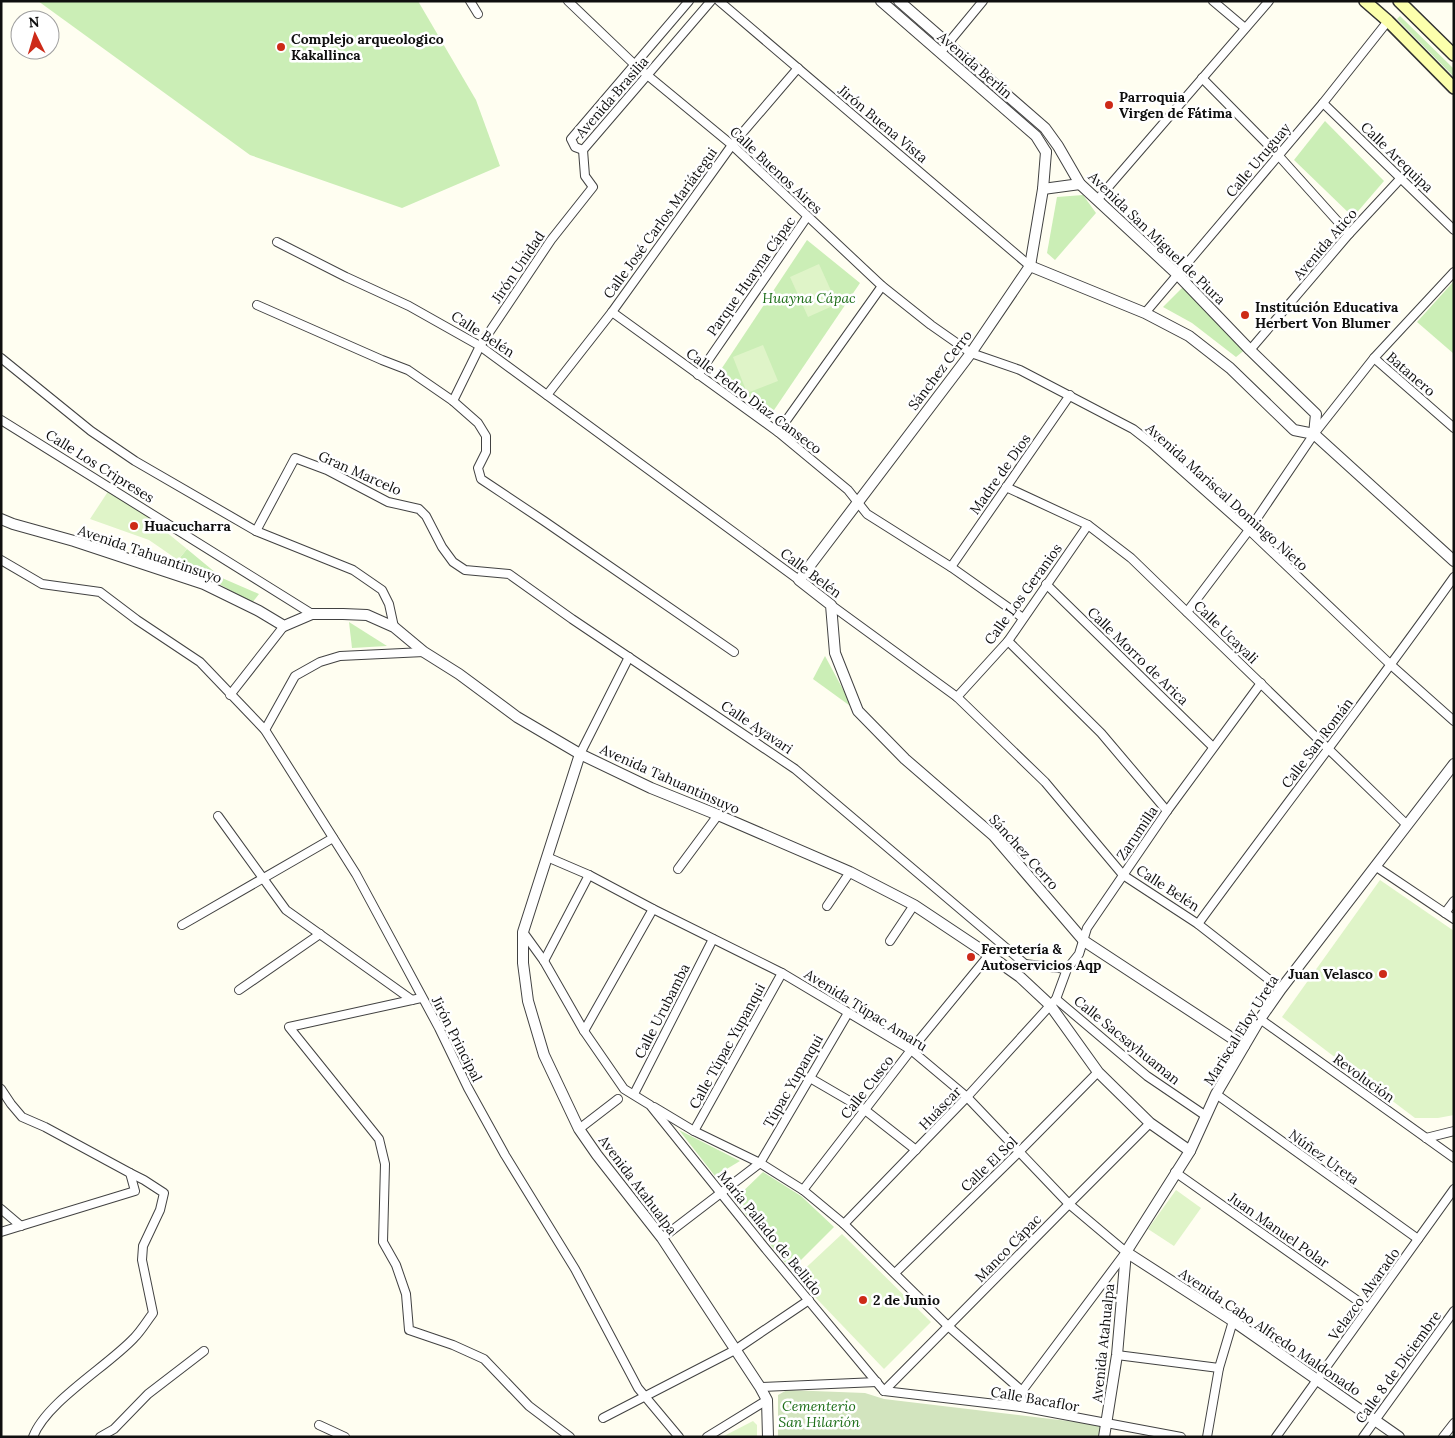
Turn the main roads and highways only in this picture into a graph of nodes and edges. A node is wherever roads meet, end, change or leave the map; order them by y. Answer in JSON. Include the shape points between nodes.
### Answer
{"nodes":[{"id":1,"x":1365,"y":1,"type":"edge"},
{"id":2,"x":1403,"y":3,"type":"edge"},
{"id":3,"x":1454,"y":55,"type":"edge"},
{"id":4,"x":1454,"y":88,"type":"edge"}],
"edges":[{"from":1,"to":4,"type":"main road"},
{"from":2,"to":3,"type":"main road"}]}
